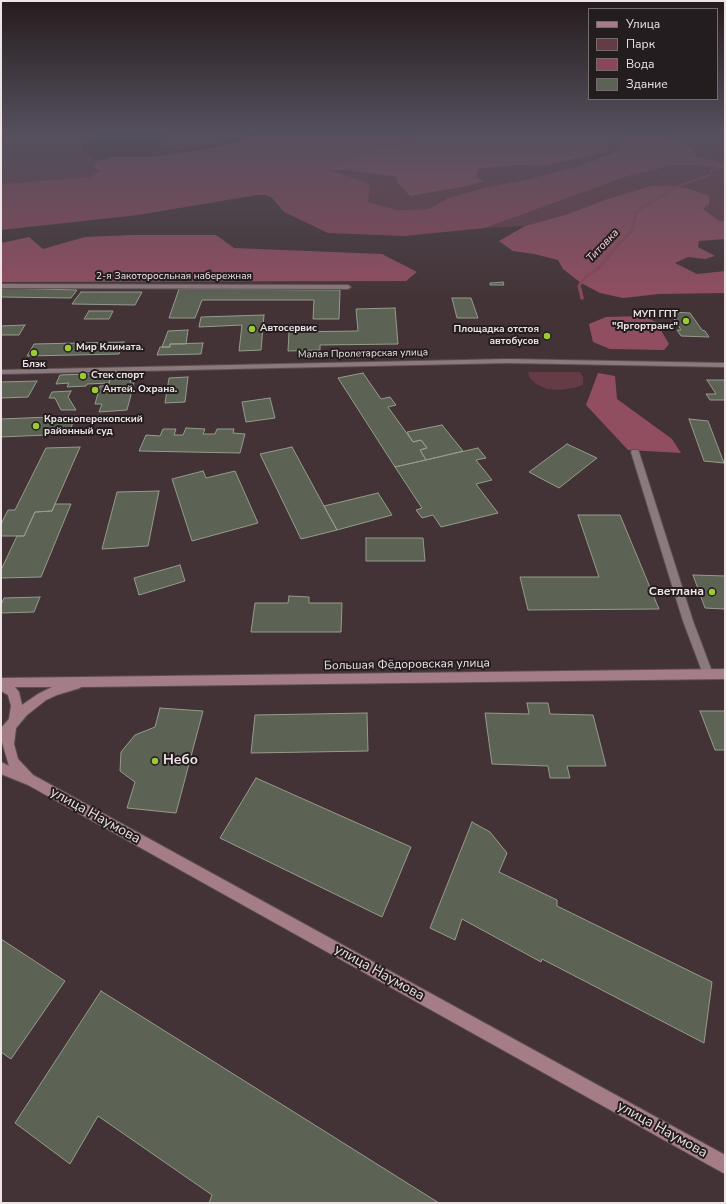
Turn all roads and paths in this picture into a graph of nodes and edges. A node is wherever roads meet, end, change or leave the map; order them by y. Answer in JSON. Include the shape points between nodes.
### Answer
{"nodes":[{"id":1,"x":1,"y":286,"type":"edge"},
{"id":2,"x":348,"y":287,"type":"dead end"},
{"id":3,"x":725,"y":365,"type":"edge"},
{"id":4,"x":1,"y":372,"type":"edge"},
{"id":5,"x":635,"y":452,"type":"dead end"},
{"id":6,"x":708,"y":674,"type":"junction"},
{"id":7,"x":725,"y":674,"type":"edge"},
{"id":8,"x":89,"y":682,"type":"junction"},
{"id":9,"x":1,"y":684,"type":"edge"},
{"id":10,"x":12,"y":724,"type":"junction"},
{"id":11,"x":1,"y":737,"type":"edge"},
{"id":12,"x":1,"y":768,"type":"edge"},
{"id":13,"x":32,"y":781,"type":"junction"},
{"id":14,"x":725,"y":1165,"type":"edge"}],
"edges":[{"from":1,"to":2,"type":"street","name":"2-я Закоторосльная набережная"},
{"from":3,"to":4,"type":"street","name":"Малая Пролетарская улица","via":[[508,361]]},
{"from":5,"to":6,"type":"street","via":[[688,621]]},
{"from":6,"to":7,"type":"street","name":"Большая Фёдоровская улица"},
{"from":6,"to":8,"type":"street","name":"Большая Фёдоровская улица"},
{"from":8,"to":9,"type":"street","name":"Большая Фёдоровская улица"},
{"from":8,"to":10,"type":"street","name":"Большая Фёдоровская улица","via":[[54,691],[30,706]]},
{"from":9,"to":10,"type":"street","name":"улица Наумова","via":[[16,697],[17,706]]},
{"from":10,"to":11,"type":"street","name":"Большая Фёдоровская улица"},
{"from":10,"to":13,"type":"street","name":"улица Наумова","via":[[8,744],[13,761]]},
{"from":12,"to":13,"type":"street","name":"улица Наумова"},
{"from":13,"to":14,"type":"street","name":"улица Наумова"}]}
